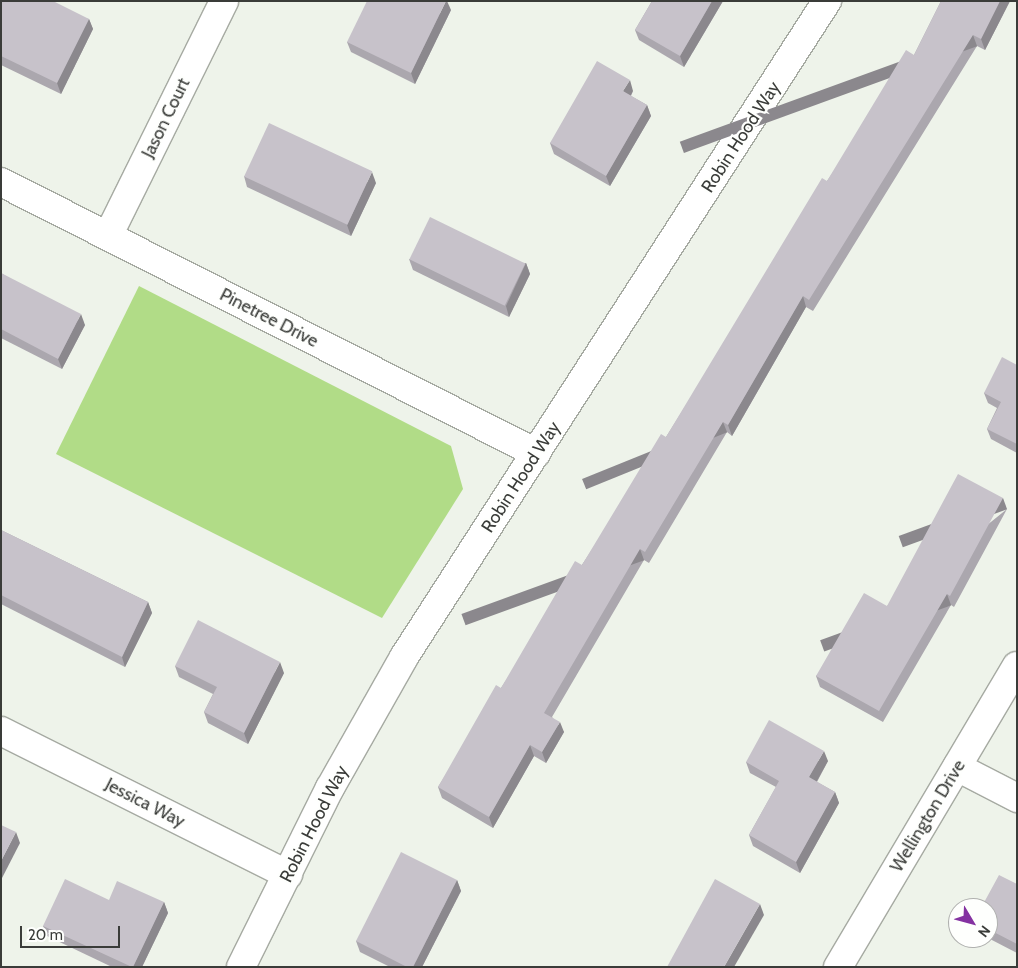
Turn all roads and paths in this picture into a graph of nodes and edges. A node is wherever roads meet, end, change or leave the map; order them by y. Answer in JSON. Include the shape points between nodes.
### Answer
{"nodes":[{"id":1,"x":224,"y":1,"type":"edge"},
{"id":2,"x":826,"y":1,"type":"edge"},
{"id":3,"x":1,"y":182,"type":"edge"},
{"id":4,"x":108,"y":236,"type":"junction"},
{"id":5,"x":536,"y":453,"type":"junction"},
{"id":6,"x":1017,"y":666,"type":"edge"},
{"id":7,"x":1,"y":731,"type":"edge"},
{"id":8,"x":957,"y":767,"type":"junction"},
{"id":9,"x":1017,"y":798,"type":"edge"},
{"id":10,"x":288,"y":875,"type":"junction"},
{"id":11,"x":241,"y":967,"type":"edge"},
{"id":12,"x":838,"y":967,"type":"edge"}],
"edges":[{"from":1,"to":4,"type":"street","name":"Jason Court"},
{"from":2,"to":5,"type":"street","name":"Robin Hood Way"},
{"from":3,"to":4,"type":"street","name":"Pinetree Drive"},
{"from":4,"to":5,"type":"street","name":"Pinetree Drive"},
{"from":5,"to":10,"type":"street","name":"Robin Hood Way","via":[[404,656],[330,788]]},
{"from":6,"to":8,"type":"street","name":"Wellington Drive"},
{"from":7,"to":10,"type":"street","name":"Jessica Way"},
{"from":8,"to":9,"type":"street"},
{"from":8,"to":12,"type":"street","name":"Wellington Drive"},
{"from":10,"to":11,"type":"street","name":"Robin Hood Way"}]}
